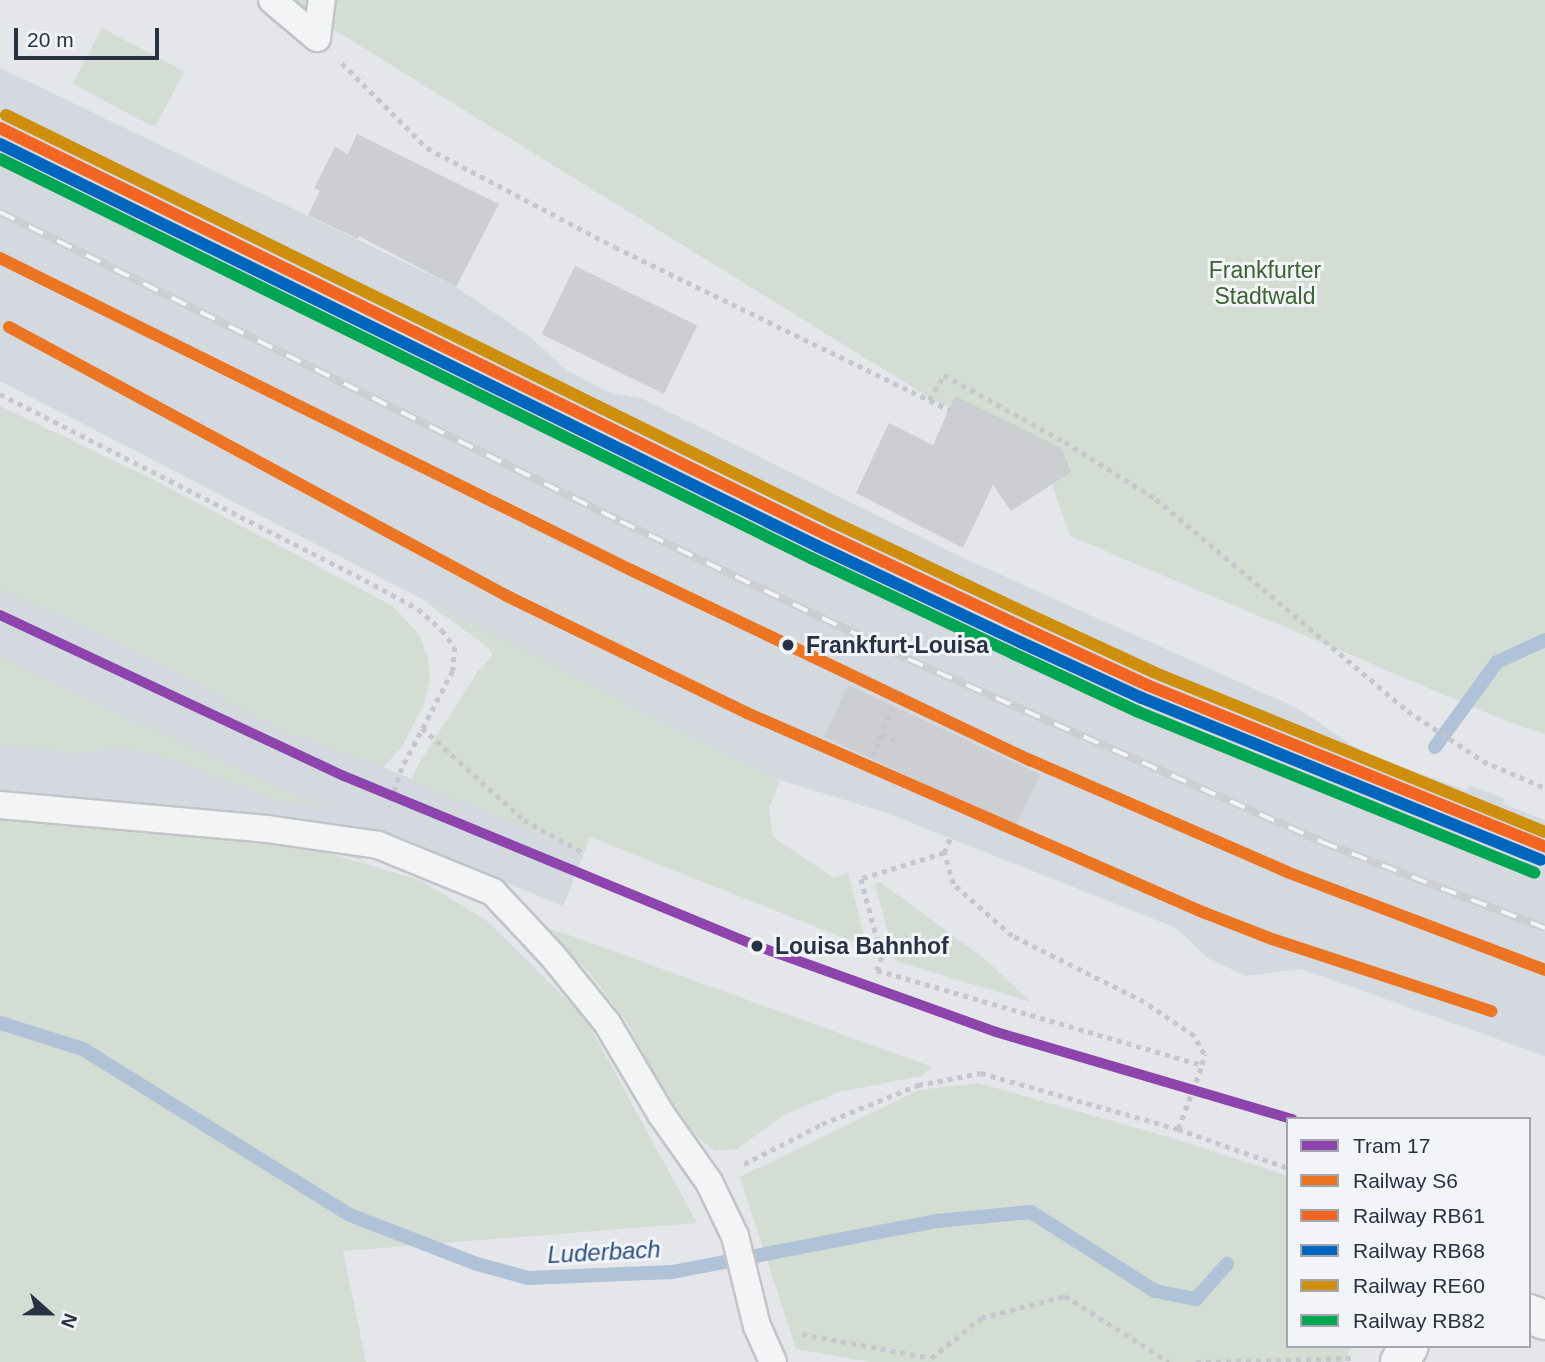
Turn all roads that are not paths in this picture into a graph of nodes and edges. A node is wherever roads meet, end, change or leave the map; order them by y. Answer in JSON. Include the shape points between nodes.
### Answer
{"nodes":[{"id":1,"x":272,"y":0,"type":"edge"},
{"id":2,"x":322,"y":0,"type":"edge"},
{"id":3,"x":0,"y":805,"type":"edge"},
{"id":4,"x":773,"y":1362,"type":"edge"}],
"edges":[{"from":1,"to":2,"type":"lane","via":[[317,38]]},
{"from":3,"to":4,"type":"lane","via":[[267,829],[378,845],[493,892],[552,954],[607,1023],[661,1114],[709,1182],[736,1236],[757,1326]]}]}
